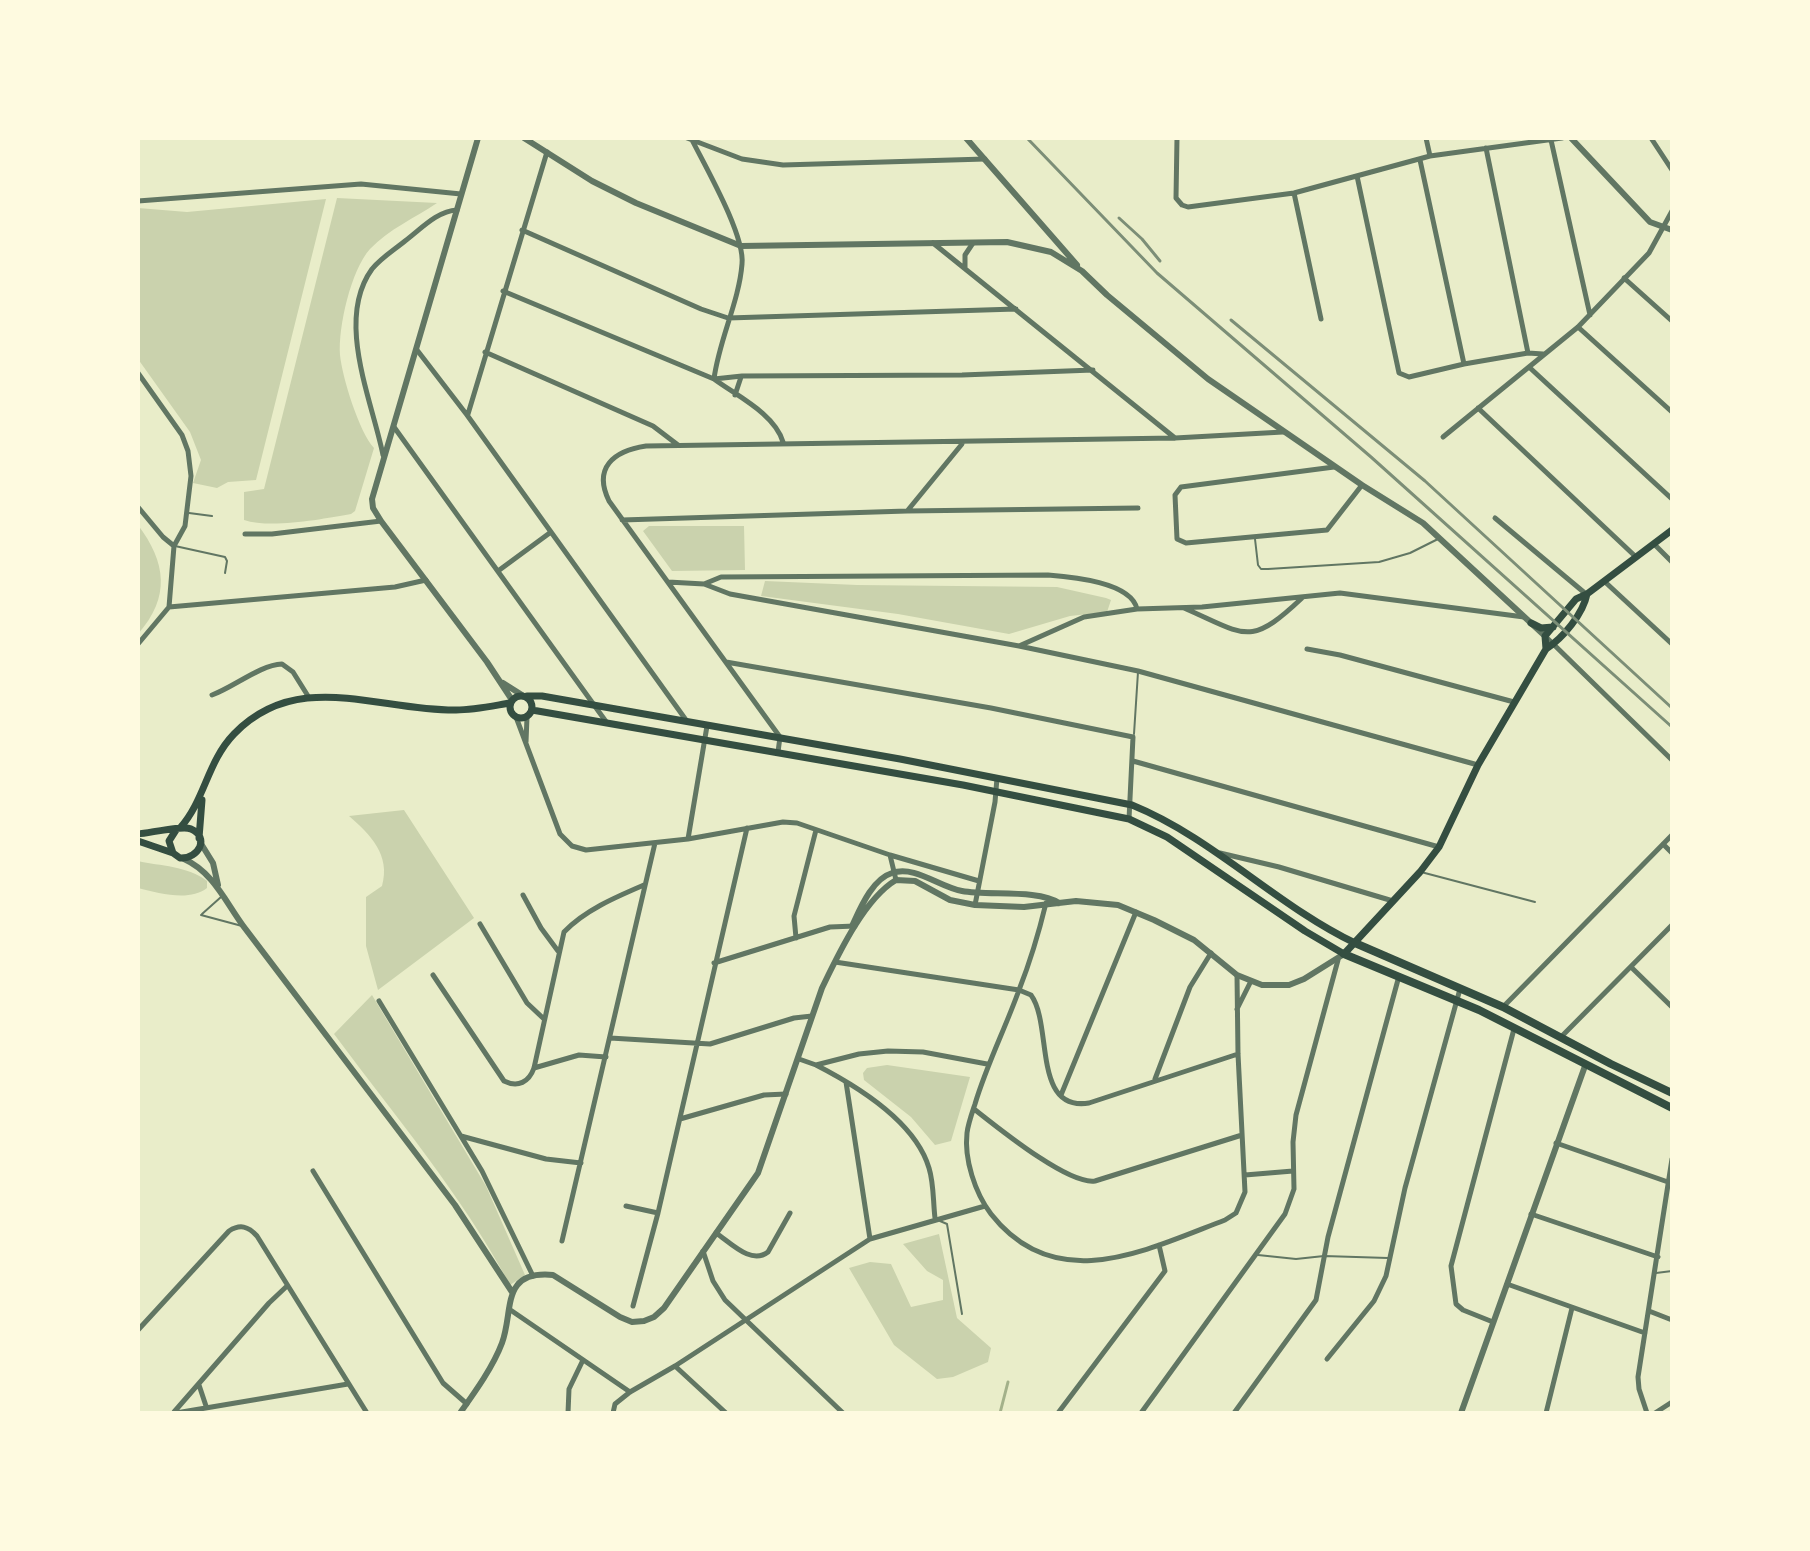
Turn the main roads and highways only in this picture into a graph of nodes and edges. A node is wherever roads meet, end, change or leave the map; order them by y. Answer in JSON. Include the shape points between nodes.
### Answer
{"nodes":[{"id":1,"x":1672,"y":530,"type":"edge"},
{"id":2,"x":1587,"y":594,"type":"junction"},
{"id":3,"x":1528,"y":620,"type":"road end"},
{"id":4,"x":1553,"y":627,"type":"junction"},
{"id":5,"x":1546,"y":649,"type":"junction"},
{"id":6,"x":525,"y":696,"type":"junction"},
{"id":7,"x":512,"y":708,"type":"junction"},
{"id":8,"x":529,"y":713,"type":"junction"},
{"id":9,"x":202,"y":794,"type":"junction"},
{"id":10,"x":178,"y":829,"type":"junction"},
{"id":11,"x":138,"y":834,"type":"edge"},
{"id":12,"x":200,"y":840,"type":"junction"},
{"id":13,"x":138,"y":841,"type":"edge"},
{"id":14,"x":173,"y":853,"type":"junction"},
{"id":15,"x":1355,"y":943,"type":"junction"},
{"id":16,"x":1341,"y":957,"type":"junction"},
{"id":17,"x":1672,"y":1093,"type":"edge"},
{"id":18,"x":1672,"y":1108,"type":"edge"}],
"edges":[{"from":1,"to":2,"type":"main road"},
{"from":2,"to":4,"type":"main road","via":[[1576,599]]},
{"from":2,"to":5,"type":"main road","via":[[1585,606]]},
{"from":3,"to":4,"type":"main road","via":[[1541,628]]},
{"from":4,"to":5,"type":"main road","via":[[1545,636]]},
{"from":5,"to":15,"type":"main road","via":[[1478,765],[1439,847]]},
{"from":6,"to":7,"type":"main road"},
{"from":6,"to":8,"type":"main road","via":[[532,702]]},
{"from":6,"to":15,"type":"main road","via":[[686,720],[1132,805],[1187,833],[1314,921]]},
{"from":7,"to":8,"type":"main road"},
{"from":7,"to":9,"type":"main road","via":[[455,710],[308,696],[265,710],[236,732],[212,765]]},
{"from":8,"to":16,"type":"main road","via":[[705,739],[1129,819],[1167,837]]},
{"from":9,"to":10,"type":"main road"},
{"from":9,"to":12,"type":"main road"},
{"from":10,"to":11,"type":"main road"},
{"from":10,"to":12,"type":"main road","via":[[192,829]]},
{"from":10,"to":14,"type":"main road","via":[[169,841]]},
{"from":12,"to":14,"type":"main road","via":[[196,854],[184,859]]},
{"from":13,"to":14,"type":"main road"},
{"from":15,"to":16,"type":"main road"},
{"from":15,"to":17,"type":"main road","via":[[1503,1007]]},
{"from":16,"to":18,"type":"main road","via":[[1456,1000]]}]}
